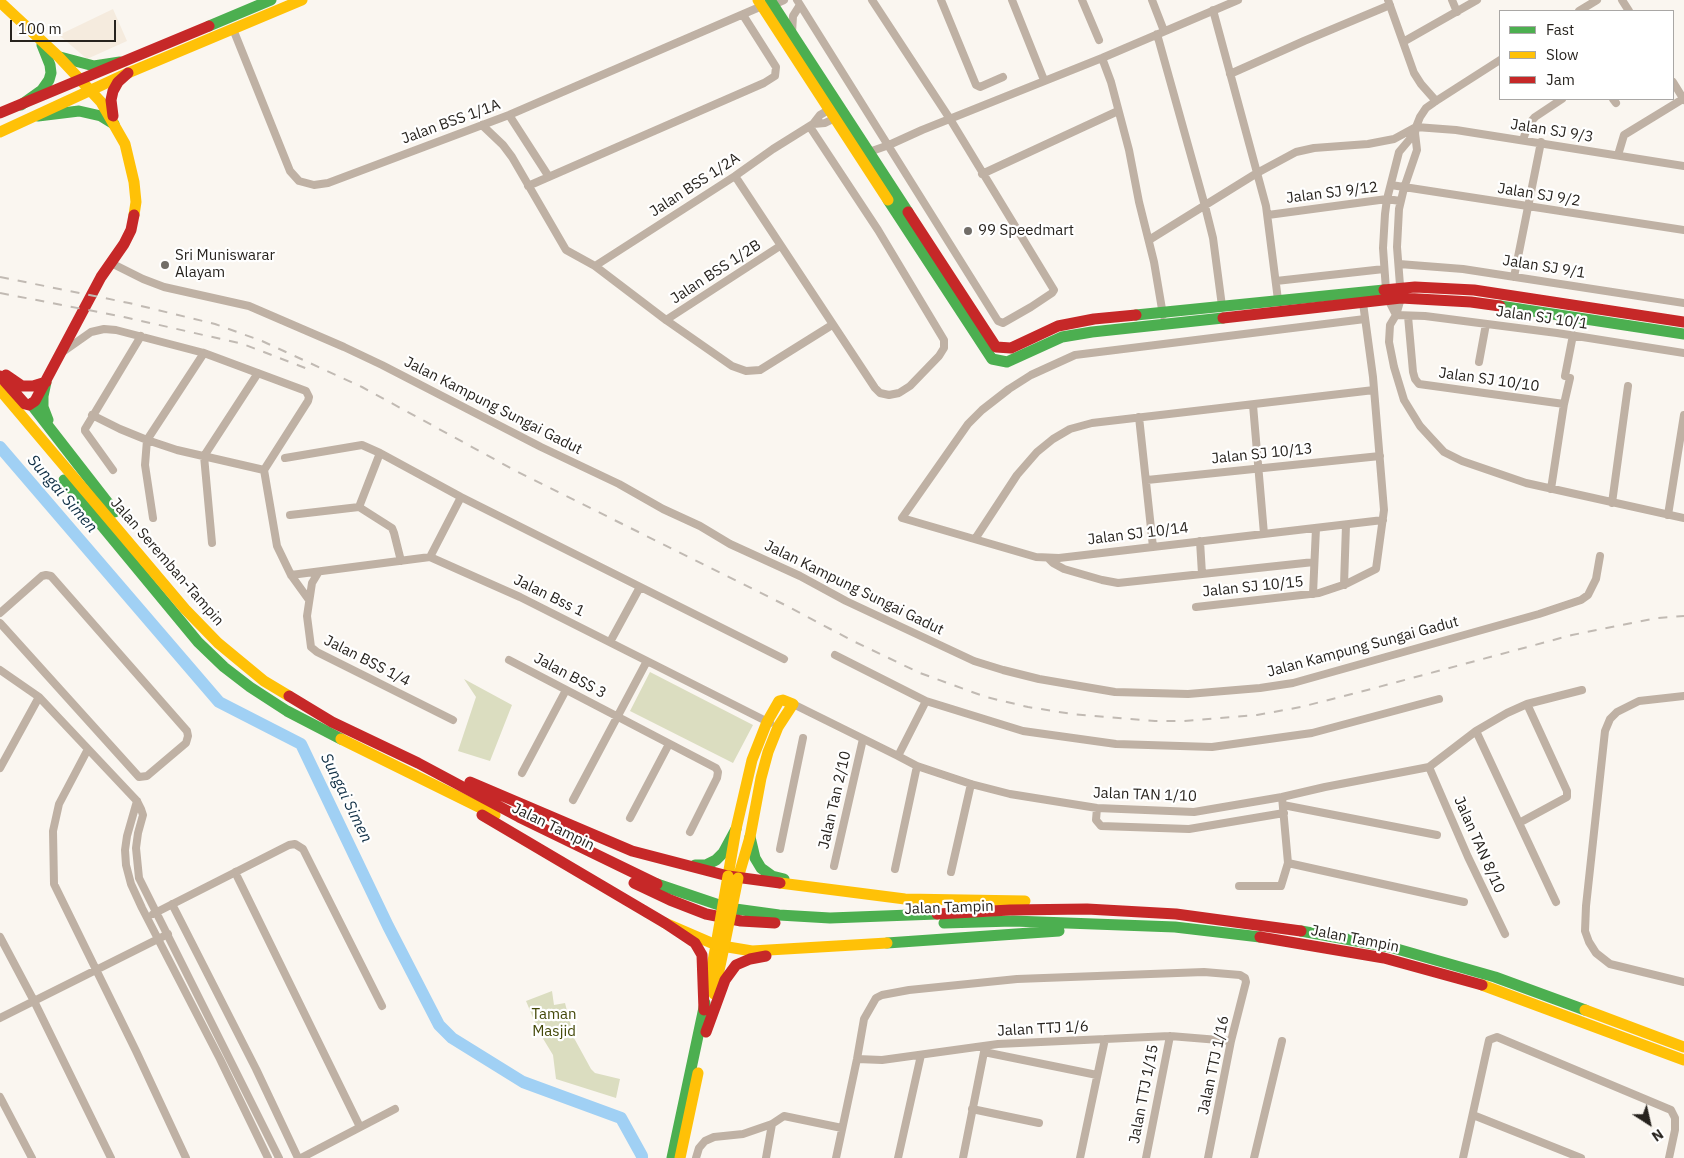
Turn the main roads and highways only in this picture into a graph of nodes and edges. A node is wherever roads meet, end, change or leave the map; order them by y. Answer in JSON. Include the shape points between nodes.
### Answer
{"nodes":[{"id":1,"x":271,"y":0,"type":"edge"},
{"id":2,"x":302,"y":0,"type":"edge"},
{"id":3,"x":0,"y":2,"type":"edge"},
{"id":4,"x":769,"y":2,"type":"edge"},
{"id":5,"x":40,"y":41,"type":"junction"},
{"id":6,"x":58,"y":56,"type":"junction"},
{"id":7,"x":120,"y":62,"type":"junction"},
{"id":8,"x":128,"y":73,"type":"junction"},
{"id":9,"x":81,"y":80,"type":"junction"},
{"id":10,"x":92,"y":90,"type":"junction"},
{"id":11,"x":21,"y":105,"type":"junction"},
{"id":12,"x":836,"y":111,"type":"junction"},
{"id":13,"x":0,"y":113,"type":"edge"},
{"id":14,"x":38,"y":116,"type":"junction"},
{"id":15,"x":114,"y":124,"type":"junction"},
{"id":16,"x":1,"y":131,"type":"edge"},
{"id":17,"x":1400,"y":292,"type":"junction"},
{"id":18,"x":1387,"y":294,"type":"junction"},
{"id":19,"x":1163,"y":318,"type":"junction"},
{"id":20,"x":1684,"y":322,"type":"edge"},
{"id":21,"x":1684,"y":334,"type":"edge"},
{"id":22,"x":0,"y":370,"type":"edge"},
{"id":23,"x":0,"y":376,"type":"edge"},
{"id":24,"x":46,"y":382,"type":"junction"},
{"id":25,"x":0,"y":390,"type":"edge"},
{"id":26,"x":31,"y":404,"type":"junction"},
{"id":27,"x":0,"y":406,"type":"edge"},
{"id":28,"x":55,"y":434,"type":"junction"},
{"id":29,"x":205,"y":628,"type":"junction"},
{"id":30,"x":250,"y":687,"type":"joint"},
{"id":31,"x":792,"y":704,"type":"road end"},
{"id":32,"x":772,"y":724,"type":"junction"},
{"id":33,"x":418,"y":763,"type":"junction"},
{"id":34,"x":443,"y":789,"type":"junction"},
{"id":35,"x":736,"y":829,"type":"junction"},
{"id":36,"x":750,"y":837,"type":"junction"},
{"id":37,"x":687,"y":866,"type":"junction"},
{"id":38,"x":734,"y":877,"type":"junction"},
{"id":39,"x":814,"y":888,"type":"junction"},
{"id":40,"x":1087,"y":909,"type":"junction"},
{"id":41,"x":665,"y":923,"type":"junction"},
{"id":42,"x":1104,"y":924,"type":"junction"},
{"id":43,"x":720,"y":946,"type":"junction"},
{"id":44,"x":803,"y":949,"type":"junction"},
{"id":45,"x":704,"y":1010,"type":"junction"},
{"id":46,"x":706,"y":1032,"type":"junction"},
{"id":47,"x":1684,"y":1047,"type":"edge"},
{"id":48,"x":1684,"y":1060,"type":"edge"},
{"id":49,"x":677,"y":1153,"type":"edge"}],
"edges":[{"from":1,"to":7,"type":"main road"},
{"from":2,"to":8,"type":"main road"},
{"from":3,"to":5,"type":"main road"},
{"from":4,"to":12,"type":"main road"},
{"from":4,"to":12,"type":"main road","via":[[792,34]]},
{"from":5,"to":6,"type":"main road"},
{"from":5,"to":11,"type":"main road","via":[[50,65],[49,80],[42,90]]},
{"from":6,"to":7,"type":"main road","via":[[94,66]]},
{"from":6,"to":9,"type":"main road"},
{"from":7,"to":9,"type":"main road"},
{"from":8,"to":10,"type":"main road"},
{"from":8,"to":15,"type":"main road","via":[[118,82],[111,100]]},
{"from":9,"to":10,"type":"main road"},
{"from":9,"to":11,"type":"main road"},
{"from":10,"to":14,"type":"main road"},
{"from":10,"to":15,"type":"main road"},
{"from":11,"to":13,"type":"main road"},
{"from":12,"to":19,"type":"main road","via":[[869,152],[996,347],[1010,348],[1058,326],[1094,319]]},
{"from":12,"to":19,"type":"main road","via":[[992,359],[1007,362],[1062,337]]},
{"from":14,"to":15,"type":"main road","via":[[80,111],[101,116]]},
{"from":14,"to":16,"type":"main road"},
{"from":15,"to":24,"type":"main road","via":[[130,161],[136,202],[131,230],[101,277]]},
{"from":17,"to":18,"type":"main road"},
{"from":17,"to":20,"type":"main road","via":[[1415,286],[1474,290]]},
{"from":17,"to":21,"type":"main road"},
{"from":18,"to":19,"type":"main road","via":[[1278,300],[1222,306]]},
{"from":18,"to":19,"type":"main road","via":[[1363,303]]},
{"from":22,"to":24,"type":"main road","via":[[22,386]]},
{"from":23,"to":26,"type":"main road","via":[[25,404]]},
{"from":24,"to":26,"type":"main road"},
{"from":24,"to":28,"type":"main road","via":[[43,407]]},
{"from":25,"to":29,"type":"main road","name":"Jalan Seremban-Tampin","via":[[184,609]]},
{"from":26,"to":28,"type":"main road"},
{"from":27,"to":30,"type":"main road","name":"Jalan Seremban-Tampin","via":[[198,642]]},
{"from":28,"to":29,"type":"main road"},
{"from":29,"to":33,"type":"main road","name":"Jalan Seremban-Tampin","via":[[240,663],[296,702]]},
{"from":30,"to":34,"type":"main road","name":"Jalan Tampin","via":[[326,732]]},
{"from":31,"to":32,"type":"main road","via":[[780,701]]},
{"from":32,"to":35,"type":"main road","via":[[752,760]]},
{"from":32,"to":36,"type":"main road"},
{"from":33,"to":37,"type":"main road","via":[[632,850]]},
{"from":33,"to":40,"type":"main road","name":"Jalan Tampin","via":[[519,818],[641,877],[728,908],[830,918]]},
{"from":34,"to":41,"type":"main road","via":[[452,798]]},
{"from":34,"to":42,"type":"main road","name":"Jalan Tampin","via":[[670,900],[725,919],[780,924],[1014,921]]},
{"from":35,"to":37,"type":"main road","via":[[716,860],[706,865]]},
{"from":35,"to":38,"type":"main road"},
{"from":36,"to":38,"type":"main road"},
{"from":36,"to":39,"type":"main road","via":[[761,868],[772,876]]},
{"from":37,"to":38,"type":"main road"},
{"from":38,"to":39,"type":"main road"},
{"from":38,"to":43,"type":"main road","bridge":true},
{"from":39,"to":40,"type":"main road","via":[[905,899],[1035,901]]},
{"from":40,"to":47,"type":"main road","name":"Jalan Tampin","via":[[1248,922],[1390,947],[1495,977]]},
{"from":41,"to":43,"type":"main road"},
{"from":41,"to":45,"type":"main road","via":[[699,948],[704,976]]},
{"from":42,"to":44,"type":"main road","via":[[1086,929]]},
{"from":42,"to":48,"type":"main road","name":"Jalan Tampin","via":[[1238,934],[1384,958],[1492,988]]},
{"from":43,"to":44,"type":"main road","via":[[752,951]]},
{"from":43,"to":45,"type":"main road"},
{"from":43,"to":46,"type":"main road"},
{"from":44,"to":46,"type":"main road","via":[[750,959],[736,965],[725,980]]},
{"from":45,"to":49,"type":"main road"},
{"from":46,"to":49,"type":"main road"}]}
